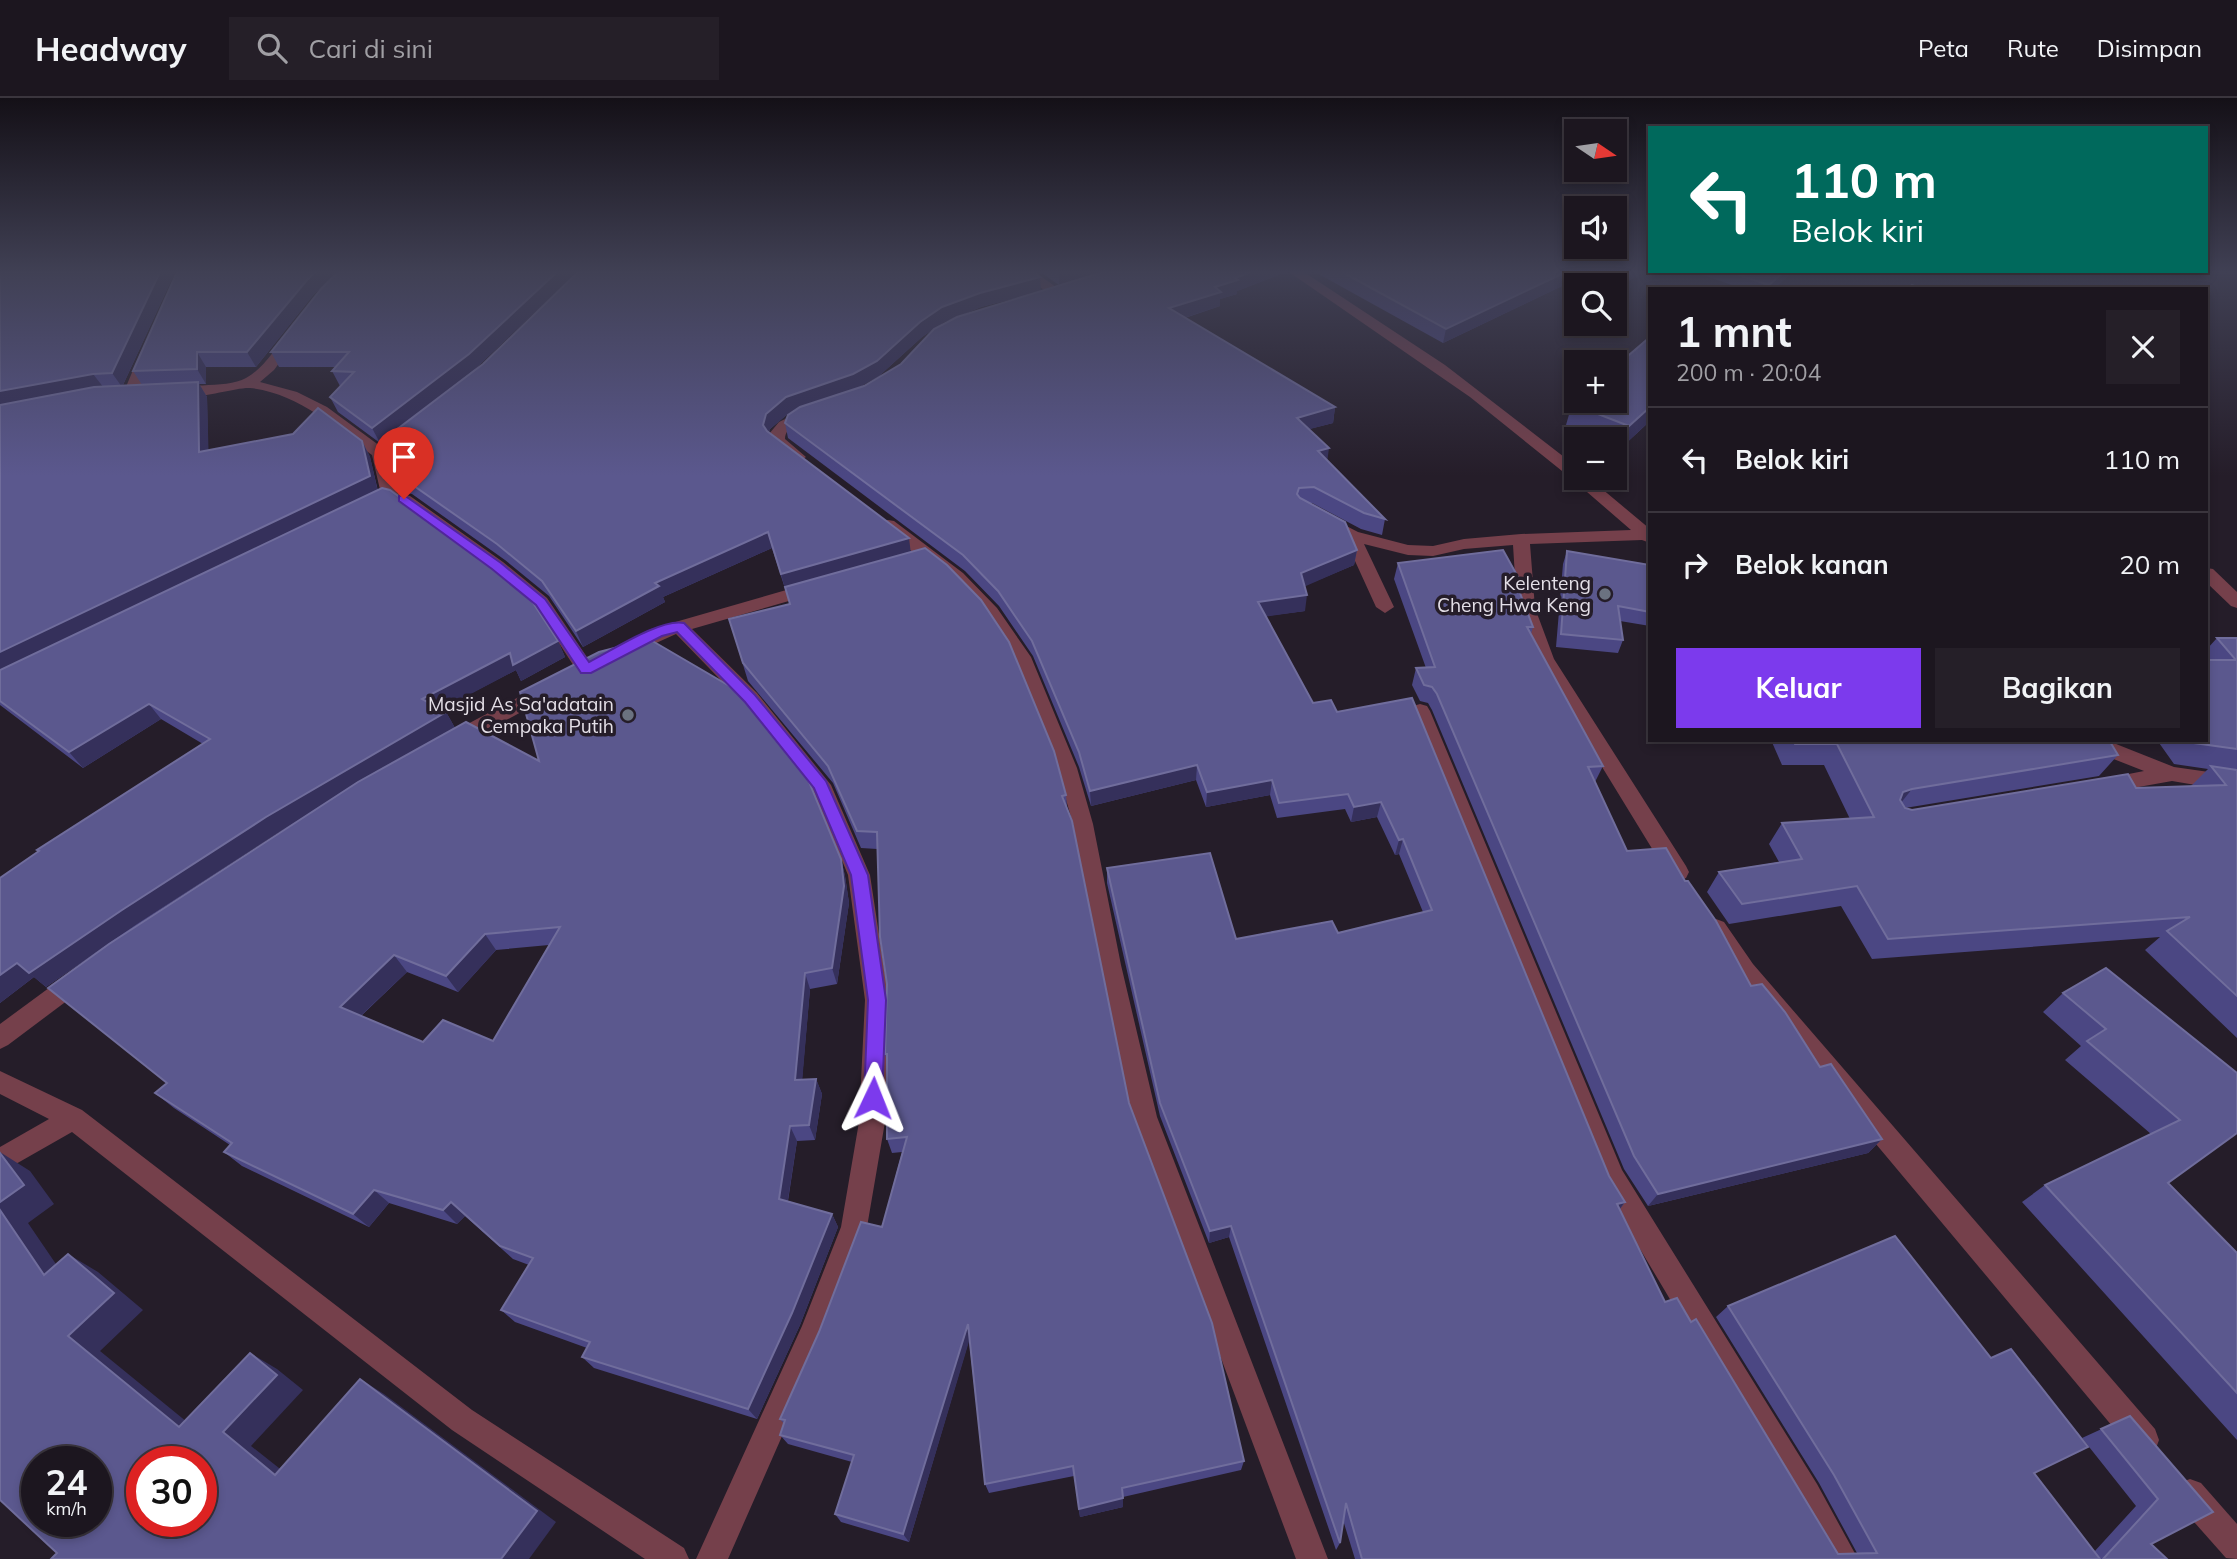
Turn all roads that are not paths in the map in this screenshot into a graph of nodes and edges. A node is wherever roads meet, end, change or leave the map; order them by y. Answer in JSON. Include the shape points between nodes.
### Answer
{"nodes":[{"id":1,"x":154,"y":340,"type":"edge"},
{"id":2,"x":289,"y":340,"type":"edge"},
{"id":3,"x":1401,"y":340,"type":"edge"},
{"id":4,"x":247,"y":383,"type":"junction"},
{"id":5,"x":822,"y":408,"type":"edge"},
{"id":6,"x":418,"y":425,"type":"edge"},
{"id":7,"x":380,"y":453,"type":"junction"},
{"id":8,"x":1564,"y":464,"type":"edge"},
{"id":9,"x":820,"y":473,"type":"edge"},
{"id":10,"x":1594,"y":490,"type":"edge"},
{"id":11,"x":390,"y":496,"type":"junction"},
{"id":12,"x":351,"y":513,"type":"edge"},
{"id":13,"x":873,"y":513,"type":"edge"},
{"id":14,"x":1317,"y":515,"type":"edge"},
{"id":15,"x":1352,"y":536,"type":"junction"},
{"id":16,"x":1648,"y":536,"type":"edge"},
{"id":17,"x":1521,"y":539,"type":"junction"},
{"id":18,"x":930,"y":557,"type":"junction"},
{"id":19,"x":905,"y":564,"type":"edge"},
{"id":20,"x":2208,"y":574,"type":"edge"},
{"id":21,"x":828,"y":584,"type":"edge"},
{"id":22,"x":2237,"y":602,"type":"edge"},
{"id":23,"x":1385,"y":607,"type":"dead end"},
{"id":24,"x":679,"y":626,"type":"junction"},
{"id":25,"x":586,"y":669,"type":"junction"},
{"id":26,"x":1420,"y":710,"type":"edge"},
{"id":27,"x":2090,"y":742,"type":"edge"},
{"id":28,"x":433,"y":752,"type":"edge"},
{"id":29,"x":2172,"y":774,"type":"junction"},
{"id":30,"x":2237,"y":784,"type":"edge"},
{"id":31,"x":2090,"y":788,"type":"edge"},
{"id":32,"x":96,"y":966,"type":"edge"},
{"id":33,"x":0,"y":1038,"type":"edge"},
{"id":34,"x":0,"y":1082,"type":"edge"},
{"id":35,"x":74,"y":1118,"type":"junction"},
{"id":36,"x":0,"y":1161,"type":"edge"},
{"id":37,"x":2158,"y":1456,"type":"edge"},
{"id":38,"x":2176,"y":1477,"type":"edge"},
{"id":39,"x":2237,"y":1547,"type":"edge"},
{"id":40,"x":673,"y":1559,"type":"edge"},
{"id":41,"x":712,"y":1559,"type":"edge"},
{"id":42,"x":1312,"y":1559,"type":"edge"},
{"id":43,"x":1842,"y":1559,"type":"edge"}],
"edges":[{"from":1,"to":4,"type":"street","via":[[136,394],[217,390]]},
{"from":2,"to":4,"type":"street","via":[[267,369]]},
{"from":3,"to":8,"type":"street"},
{"from":4,"to":7,"type":"street","via":[[292,395],[322,410]]},
{"from":5,"to":9,"type":"street","via":[[783,425],[777,434],[777,441]]},
{"from":6,"to":7,"type":"street"},
{"from":7,"to":11,"type":"street"},
{"from":10,"to":16,"type":"street"},
{"from":11,"to":12,"type":"street"},
{"from":11,"to":25,"type":"street","via":[[404,499],[541,602]]},
{"from":13,"to":18,"type":"street"},
{"from":14,"to":15,"type":"street"},
{"from":15,"to":17,"type":"street","via":[[1408,550],[1433,551]]},
{"from":15,"to":23,"type":"street"},
{"from":16,"to":17,"type":"street"},
{"from":17,"to":37,"type":"street","via":[[1526,608],[1545,659],[1642,818],[1745,971]]},
{"from":18,"to":19,"type":"street"},
{"from":18,"to":42,"type":"street","via":[[991,612],[1022,657],[1067,768],[1083,824],[1143,1117]]},
{"from":20,"to":22,"type":"street"},
{"from":21,"to":24,"type":"street"},
{"from":24,"to":25,"type":"street"},
{"from":24,"to":41,"type":"street","via":[[750,698],[821,785],[859,875],[877,1000],[872,1122],[854,1227],[813,1334]]},
{"from":25,"to":28,"type":"street"},
{"from":26,"to":43,"type":"street","via":[[1612,1178]]},
{"from":27,"to":29,"type":"street"},
{"from":29,"to":30,"type":"street"},
{"from":29,"to":31,"type":"street"},
{"from":32,"to":33,"type":"street"},
{"from":34,"to":35,"type":"street"},
{"from":35,"to":36,"type":"street"},
{"from":35,"to":40,"type":"street","via":[[462,1420]]},
{"from":38,"to":39,"type":"street"}]}
